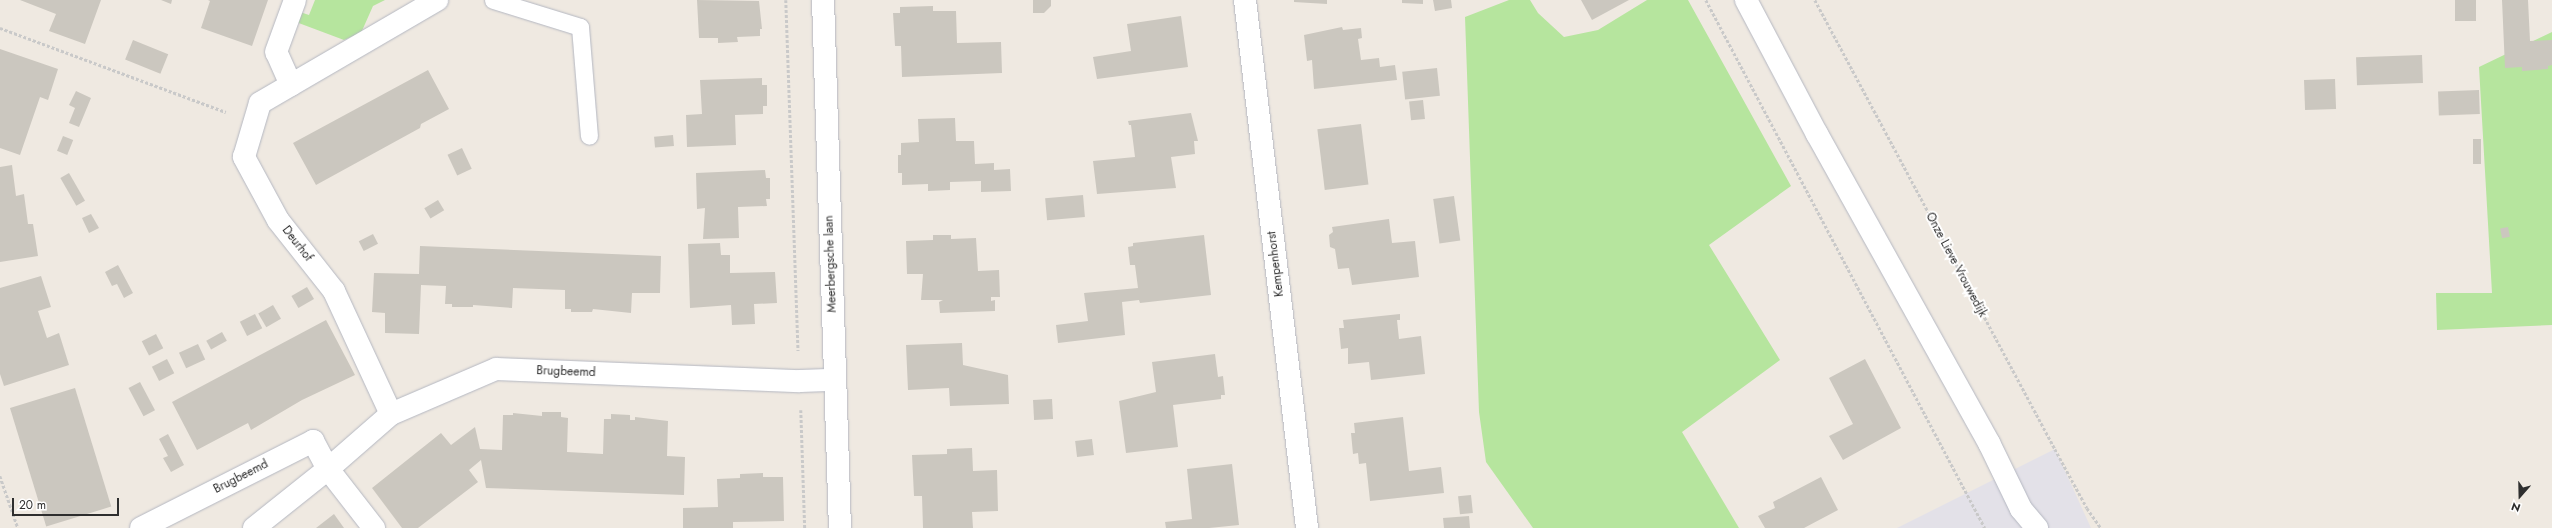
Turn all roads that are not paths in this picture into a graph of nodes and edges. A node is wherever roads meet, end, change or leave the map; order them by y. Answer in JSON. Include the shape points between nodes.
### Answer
{"nodes":[{"id":1,"x":295,"y":0,"type":"edge"},
{"id":2,"x":437,"y":0,"type":"edge"},
{"id":3,"x":493,"y":0,"type":"edge"},
{"id":4,"x":823,"y":0,"type":"edge"},
{"id":5,"x":1245,"y":0,"type":"edge"},
{"id":6,"x":1746,"y":0,"type":"edge"},
{"id":7,"x":291,"y":85,"type":"junction"},
{"id":8,"x":589,"y":136,"type":"dead end"},
{"id":9,"x":835,"y":380,"type":"junction"},
{"id":10,"x":391,"y":414,"type":"junction"},
{"id":11,"x":328,"y":469,"type":"junction"},
{"id":12,"x":2023,"y":518,"type":"edge"},
{"id":13,"x":141,"y":528,"type":"edge"},
{"id":14,"x":254,"y":528,"type":"edge"},
{"id":15,"x":374,"y":528,"type":"edge"},
{"id":16,"x":840,"y":528,"type":"edge"},
{"id":17,"x":1307,"y":528,"type":"edge"},
{"id":18,"x":2037,"y":528,"type":"edge"}],
"edges":[{"from":1,"to":7,"type":"street","via":[[276,52]]},
{"from":2,"to":7,"type":"street","name":"Deurhof"},
{"from":3,"to":8,"type":"lane","via":[[580,27]]},
{"from":4,"to":9,"type":"street","name":"Meerbergsche laan"},
{"from":5,"to":17,"type":"street","name":"Kempenhorst"},
{"from":6,"to":12,"type":"street","via":[[1817,134],[1989,443]]},
{"from":7,"to":10,"type":"street","name":"Deurhof","via":[[260,103],[244,157],[278,220],[334,291]]},
{"from":9,"to":10,"type":"street","name":"Brugbeemd","via":[[800,381],[496,369]]},
{"from":9,"to":16,"type":"street","name":"Meerbergsche laan"},
{"from":10,"to":11,"type":"street","name":"Brugbeemd"},
{"from":11,"to":13,"type":"street","name":"Brugbeemd","via":[[313,441]]},
{"from":11,"to":14,"type":"street","name":"Brugbeemd"},
{"from":11,"to":15,"type":"street"},
{"from":12,"to":18,"type":"street"}]}
